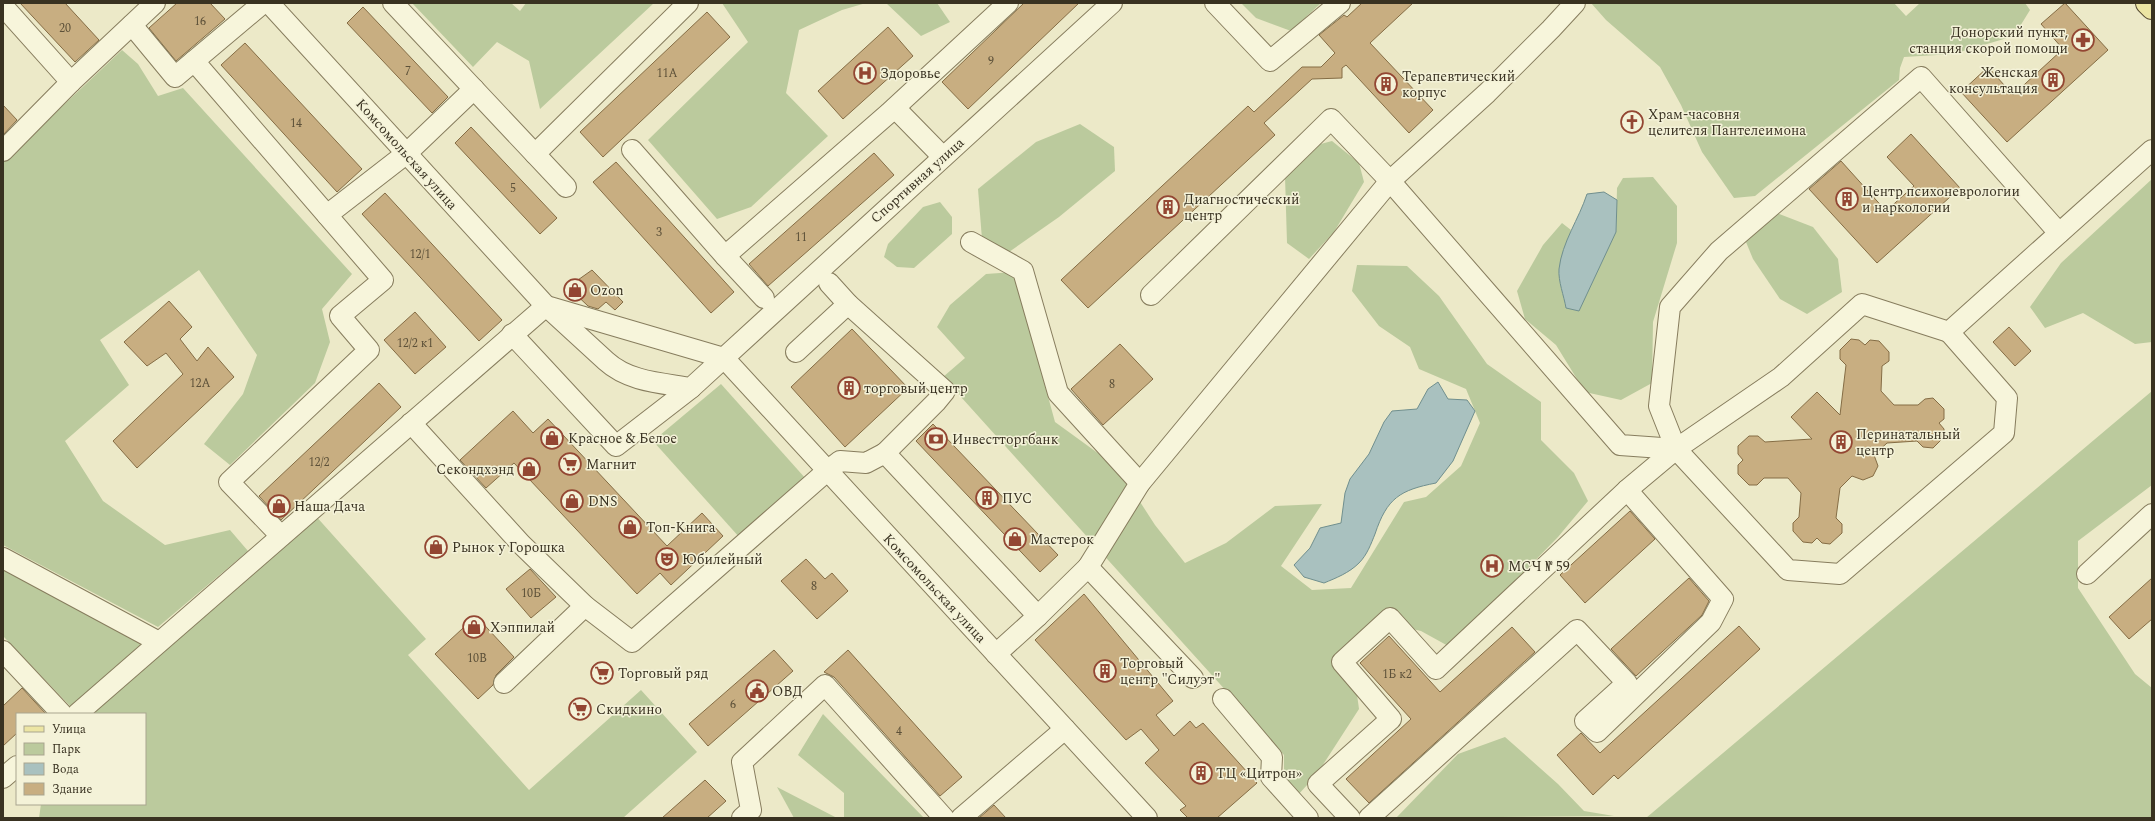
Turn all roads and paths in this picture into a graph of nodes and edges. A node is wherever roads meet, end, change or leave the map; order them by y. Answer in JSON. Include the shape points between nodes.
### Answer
{"nodes":[{"id":1,"x":263,"y":3,"type":"edge"},
{"id":2,"x":269,"y":3,"type":"edge"},
{"id":3,"x":393,"y":3,"type":"edge"},
{"id":4,"x":688,"y":3,"type":"edge"},
{"id":5,"x":1008,"y":3,"type":"edge"},
{"id":6,"x":1112,"y":3,"type":"edge"},
{"id":7,"x":1215,"y":3,"type":"edge"},
{"id":8,"x":1340,"y":3,"type":"edge"},
{"id":9,"x":1575,"y":3,"type":"edge"},
{"id":10,"x":2147,"y":3,"type":"edge"},
{"id":11,"x":152,"y":4,"type":"edge"},
{"id":12,"x":3,"y":6,"type":"edge"},
{"id":13,"x":2152,"y":8,"type":"edge"},
{"id":14,"x":132,"y":25,"type":"junction"},
{"id":15,"x":194,"y":61,"type":"junction"},
{"id":16,"x":71,"y":82,"type":"junction"},
{"id":17,"x":474,"y":90,"type":"junction"},
{"id":18,"x":895,"y":108,"type":"junction"},
{"id":19,"x":632,"y":150,"type":"dead end"},
{"id":20,"x":2152,"y":150,"type":"edge"},
{"id":21,"x":3,"y":152,"type":"edge"},
{"id":22,"x":407,"y":153,"type":"junction"},
{"id":23,"x":535,"y":154,"type":"junction"},
{"id":24,"x":943,"y":157,"type":"junction"},
{"id":25,"x":1390,"y":181,"type":"junction"},
{"id":26,"x":566,"y":187,"type":"dead end"},
{"id":27,"x":327,"y":215,"type":"junction"},
{"id":28,"x":2059,"y":233,"type":"junction"},
{"id":29,"x":971,"y":242,"type":"dead end"},
{"id":30,"x":725,"y":256,"type":"junction"},
{"id":31,"x":829,"y":283,"type":"dead end"},
{"id":32,"x":1151,"y":295,"type":"dead end"},
{"id":33,"x":764,"y":298,"type":"dead end"},
{"id":34,"x":848,"y":304,"type":"junction"},
{"id":35,"x":546,"y":306,"type":"junction"},
{"id":36,"x":620,"y":328,"type":"junction"},
{"id":37,"x":1949,"y":332,"type":"junction"},
{"id":38,"x":512,"y":334,"type":"junction"},
{"id":39,"x":796,"y":352,"type":"dead end"},
{"id":40,"x":724,"y":358,"type":"junction"},
{"id":41,"x":606,"y":361,"type":"junction"},
{"id":42,"x":691,"y":388,"type":"junction"},
{"id":43,"x":411,"y":423,"type":"junction"},
{"id":44,"x":1676,"y":449,"type":"junction"},
{"id":45,"x":885,"y":453,"type":"junction"},
{"id":46,"x":827,"y":470,"type":"junction"},
{"id":47,"x":1140,"y":483,"type":"junction"},
{"id":48,"x":1627,"y":490,"type":"junction"},
{"id":49,"x":2152,"y":514,"type":"edge"},
{"id":50,"x":281,"y":536,"type":"junction"},
{"id":51,"x":3,"y":558,"type":"edge"},
{"id":52,"x":1088,"y":567,"type":"junction"},
{"id":53,"x":2087,"y":574,"type":"dead end"},
{"id":54,"x":585,"y":606,"type":"junction"},
{"id":55,"x":1038,"y":616,"type":"junction"},
{"id":56,"x":159,"y":642,"type":"junction"},
{"id":57,"x":3,"y":651,"type":"edge"},
{"id":58,"x":996,"y":654,"type":"junction"},
{"id":59,"x":1193,"y":678,"type":"dead end"},
{"id":60,"x":504,"y":683,"type":"dead end"},
{"id":61,"x":1223,"y":699,"type":"dead end"},
{"id":62,"x":61,"y":713,"type":"edge"},
{"id":63,"x":78,"y":713,"type":"edge"},
{"id":64,"x":1065,"y":729,"type":"junction"},
{"id":65,"x":16,"y":767,"type":"edge"},
{"id":66,"x":3,"y":778,"type":"edge"},
{"id":67,"x":1332,"y":799,"type":"junction"},
{"id":68,"x":751,"y":815,"type":"edge"},
{"id":69,"x":944,"y":818,"type":"edge"},
{"id":70,"x":961,"y":818,"type":"edge"},
{"id":71,"x":1147,"y":818,"type":"edge"},
{"id":72,"x":1308,"y":818,"type":"edge"},
{"id":73,"x":1350,"y":818,"type":"edge"},
{"id":74,"x":1369,"y":818,"type":"edge"}],
"edges":[{"from":1,"to":15,"type":"street"},
{"from":2,"to":22,"type":"street","name":"Комсомольская улица"},
{"from":3,"to":17,"type":"street"},
{"from":4,"to":23,"type":"street"},
{"from":5,"to":18,"type":"street"},
{"from":6,"to":24,"type":"street","name":"Спортивная улица"},
{"from":7,"to":8,"type":"street","via":[[1270,61]]},
{"from":9,"to":25,"type":"street","via":[[1487,93]]},
{"from":10,"to":13,"type":"main road"},
{"from":11,"to":14,"type":"street"},
{"from":12,"to":16,"type":"street"},
{"from":14,"to":15,"type":"street","via":[[175,76]]},
{"from":14,"to":16,"type":"street"},
{"from":15,"to":27,"type":"street"},
{"from":16,"to":21,"type":"street"},
{"from":17,"to":22,"type":"street"},
{"from":17,"to":23,"type":"street"},
{"from":18,"to":24,"type":"street"},
{"from":18,"to":30,"type":"street"},
{"from":19,"to":30,"type":"street"},
{"from":20,"to":28,"type":"street"},
{"from":22,"to":27,"type":"street"},
{"from":22,"to":35,"type":"street","name":"Комсомольская улица"},
{"from":23,"to":26,"type":"street"},
{"from":24,"to":40,"type":"street","name":"Спортивная улица"},
{"from":25,"to":32,"type":"street","via":[[1331,119]]},
{"from":25,"to":44,"type":"street","via":[[1620,445]]},
{"from":25,"to":47,"type":"street"},
{"from":27,"to":50,"type":"street","via":[[383,280],[340,316],[369,350],[229,482]]},
{"from":28,"to":37,"type":"street"},
{"from":28,"to":44,"type":"street","via":[[1921,77],[1719,252],[1670,307],[1659,406]]},
{"from":29,"to":47,"type":"street","via":[[1023,271],[1058,393]]},
{"from":30,"to":33,"type":"street"},
{"from":31,"to":34,"type":"street"},
{"from":34,"to":39,"type":"street"},
{"from":34,"to":45,"type":"street","via":[[945,391]]},
{"from":35,"to":36,"type":"street"},
{"from":35,"to":38,"type":"street"},
{"from":35,"to":41,"type":"street","name":"Комсомольская улица"},
{"from":36,"to":40,"type":"street"},
{"from":36,"to":41,"type":"street","via":[[609,334],[604,342]]},
{"from":37,"to":44,"type":"street","via":[[1862,304],[1781,377]]},
{"from":37,"to":44,"type":"street","via":[[2007,398],[2004,433],[1840,574],[1788,570]]},
{"from":38,"to":42,"type":"street","via":[[616,446]]},
{"from":38,"to":43,"type":"street"},
{"from":40,"to":42,"type":"street"},
{"from":40,"to":46,"type":"street","name":"Комсомольская улица"},
{"from":41,"to":42,"type":"street","name":"Комсомольская улица","via":[[633,378]]},
{"from":43,"to":50,"type":"street"},
{"from":43,"to":54,"type":"street","via":[[521,544]]},
{"from":44,"to":48,"type":"street"},
{"from":45,"to":46,"type":"street","via":[[866,463],[840,461]]},
{"from":45,"to":55,"type":"street"},
{"from":46,"to":54,"type":"street","via":[[632,642]]},
{"from":46,"to":58,"type":"street","name":"Комсомольская улица"},
{"from":47,"to":52,"type":"street"},
{"from":48,"to":67,"type":"street","via":[[1436,669],[1390,618],[1342,662],[1391,719],[1318,784]]},
{"from":48,"to":74,"type":"street","via":[[1723,598],[1711,622],[1597,732],[1585,721],[1627,683],[1577,630]]},
{"from":49,"to":53,"type":"street"},
{"from":50,"to":56,"type":"street"},
{"from":51,"to":56,"type":"street"},
{"from":52,"to":55,"type":"street"},
{"from":52,"to":59,"type":"street"},
{"from":54,"to":60,"type":"street"},
{"from":55,"to":58,"type":"street"},
{"from":56,"to":63,"type":"street"},
{"from":57,"to":62,"type":"street"},
{"from":58,"to":64,"type":"street","name":"Комсомольская улица"},
{"from":61,"to":72,"type":"street","via":[[1272,757],[1271,777]]},
{"from":64,"to":70,"type":"street"},
{"from":64,"to":71,"type":"street","name":"Комсомольская улица"},
{"from":65,"to":66,"type":"street"},
{"from":67,"to":72,"type":"street"},
{"from":67,"to":73,"type":"street"},
{"from":68,"to":69,"type":"street","via":[[742,762],[825,685]]}]}
